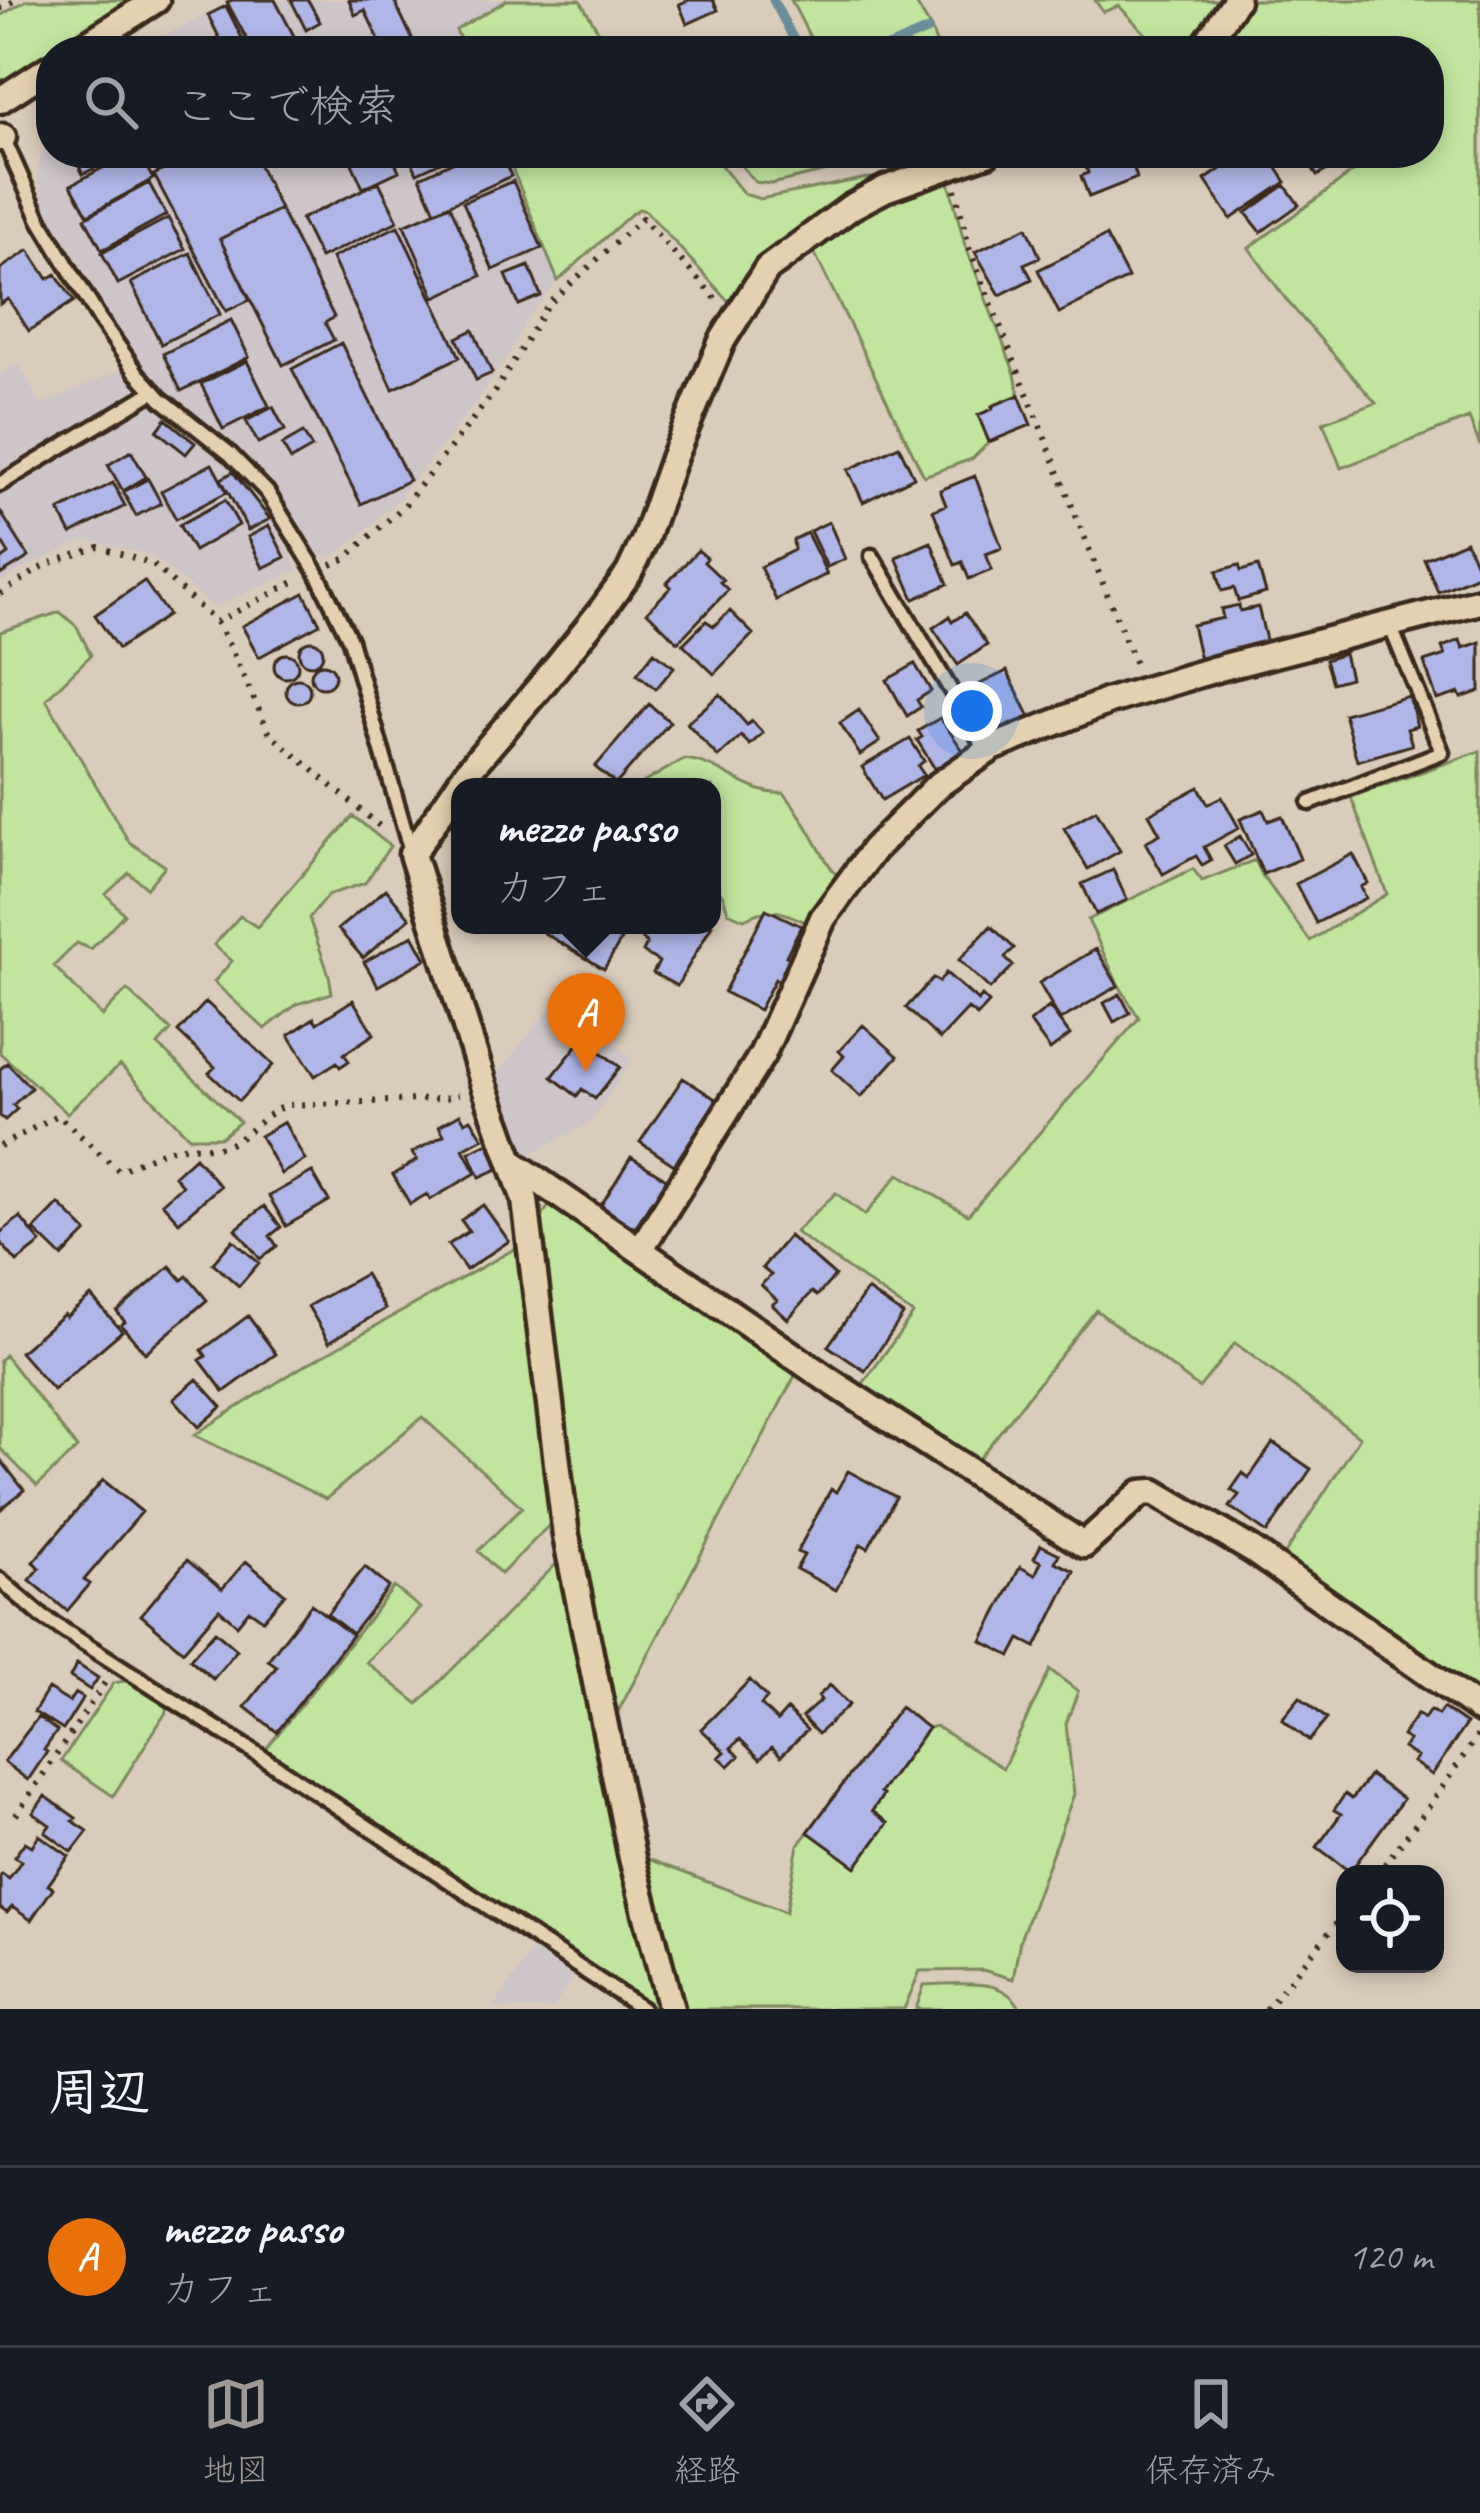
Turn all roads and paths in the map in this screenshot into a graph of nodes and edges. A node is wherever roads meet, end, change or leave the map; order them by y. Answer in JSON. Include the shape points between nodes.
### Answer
{"nodes":[{"id":1,"x":16,"y":0,"type":"edge"},
{"id":2,"x":156,"y":0,"type":"edge"},
{"id":3,"x":1236,"y":0,"type":"edge"},
{"id":4,"x":0,"y":9,"type":"edge"},
{"id":5,"x":100,"y":36,"type":"edge"},
{"id":6,"x":1211,"y":36,"type":"edge"},
{"id":7,"x":36,"y":77,"type":"edge"},
{"id":8,"x":0,"y":100,"type":"edge"},
{"id":9,"x":1,"y":137,"type":"edge"},
{"id":10,"x":945,"y":168,"type":"edge"},
{"id":11,"x":948,"y":168,"type":"edge"},
{"id":12,"x":736,"y":320,"type":"junction"},
{"id":13,"x":154,"y":391,"type":"junction"},
{"id":14,"x":0,"y":484,"type":"edge"},
{"id":15,"x":872,"y":556,"type":"dead end"},
{"id":16,"x":316,"y":571,"type":"junction"},
{"id":17,"x":0,"y":594,"type":"edge"},
{"id":18,"x":1480,"y":601,"type":"edge"},
{"id":19,"x":216,"y":622,"type":"junction"},
{"id":20,"x":1390,"y":625,"type":"junction"},
{"id":21,"x":1146,"y":690,"type":"junction"},
{"id":22,"x":987,"y":752,"type":"junction"},
{"id":23,"x":463,"y":778,"type":"edge"},
{"id":24,"x":451,"y":796,"type":"edge"},
{"id":25,"x":1310,"y":803,"type":"dead end"},
{"id":26,"x":412,"y":854,"type":"junction"},
{"id":27,"x":485,"y":1088,"type":"junction"},
{"id":28,"x":0,"y":1146,"type":"edge"},
{"id":29,"x":513,"y":1163,"type":"junction"},
{"id":30,"x":640,"y":1250,"type":"junction"},
{"id":31,"x":0,"y":1580,"type":"edge"},
{"id":32,"x":118,"y":1664,"type":"junction"},
{"id":33,"x":1480,"y":1710,"type":"edge"},
{"id":34,"x":1480,"y":1732,"type":"edge"},
{"id":35,"x":16,"y":1815,"type":"dead end"},
{"id":36,"x":1384,"y":1865,"type":"edge"},
{"id":37,"x":1336,"y":1924,"type":"edge"},
{"id":38,"x":642,"y":2009,"type":"edge"},
{"id":39,"x":671,"y":2009,"type":"edge"},
{"id":40,"x":1266,"y":2009,"type":"edge"}],
"edges":[{"from":1,"to":4,"type":"path"},
{"from":2,"to":5,"type":"street"},
{"from":3,"to":6,"type":"street"},
{"from":7,"to":8,"type":"street"},
{"from":9,"to":13,"type":"lane","via":[[100,320]]},
{"from":10,"to":12,"type":"street","via":[[885,189],[803,240],[767,269]]},
{"from":11,"to":21,"type":"path","via":[[970,250]]},
{"from":12,"to":16,"type":"path","via":[[642,218],[548,305],[496,390],[404,506],[345,559]]},
{"from":12,"to":23,"type":"street","via":[[628,573]]},
{"from":13,"to":14,"type":"lane"},
{"from":13,"to":16,"type":"lane","via":[[267,492]]},
{"from":15,"to":22,"type":"lane"},
{"from":16,"to":19,"type":"path"},
{"from":16,"to":26,"type":"lane","via":[[350,640]]},
{"from":17,"to":19,"type":"path","via":[[47,564],[99,547],[152,564]]},
{"from":18,"to":20,"type":"street"},
{"from":19,"to":26,"type":"path","via":[[270,734]]},
{"from":20,"to":21,"type":"street"},
{"from":20,"to":25,"type":"lane","via":[[1442,752]]},
{"from":21,"to":22,"type":"street"},
{"from":22,"to":30,"type":"street","via":[[937,786],[874,849],[823,918],[762,1055]]},
{"from":24,"to":26,"type":"street"},
{"from":26,"to":27,"type":"street"},
{"from":27,"to":28,"type":"path","via":[[442,1099],[288,1105],[231,1143],[183,1147],[119,1171],[58,1115]]},
{"from":27,"to":29,"type":"street"},
{"from":29,"to":30,"type":"street"},
{"from":29,"to":39,"type":"street","via":[[525,1200],[570,1558]]},
{"from":30,"to":33,"type":"street","via":[[1084,1545],[1141,1493],[1154,1492],[1252,1550]]},
{"from":31,"to":32,"type":"lane"},
{"from":32,"to":35,"type":"path"},
{"from":32,"to":38,"type":"lane"},
{"from":34,"to":36,"type":"path"},
{"from":37,"to":40,"type":"path"}]}
